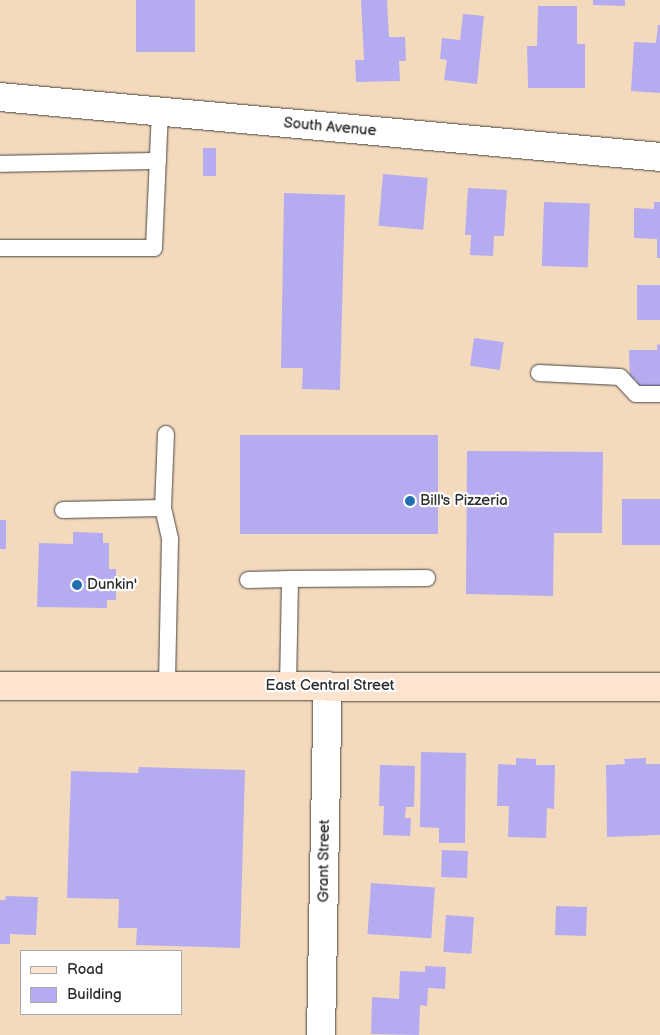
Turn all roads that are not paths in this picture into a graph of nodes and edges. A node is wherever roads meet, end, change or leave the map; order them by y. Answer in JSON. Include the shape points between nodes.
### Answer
{"nodes":[{"id":1,"x":0,"y":97,"type":"edge"},
{"id":2,"x":160,"y":111,"type":"junction"},
{"id":3,"x":660,"y":157,"type":"edge"},
{"id":4,"x":158,"y":161,"type":"junction"},
{"id":5,"x":0,"y":164,"type":"edge"},
{"id":6,"x":0,"y":248,"type":"edge"},
{"id":7,"x":539,"y":373,"type":"dead end"},
{"id":8,"x":660,"y":394,"type":"edge"},
{"id":9,"x":166,"y":434,"type":"dead end"},
{"id":10,"x":162,"y":508,"type":"junction"},
{"id":11,"x":63,"y":510,"type":"dead end"},
{"id":12,"x":428,"y":578,"type":"dead end"},
{"id":13,"x":248,"y":580,"type":"dead end"},
{"id":14,"x":290,"y":580,"type":"junction"},
{"id":15,"x":0,"y":686,"type":"edge"},
{"id":16,"x":167,"y":686,"type":"junction"},
{"id":17,"x":288,"y":686,"type":"junction"},
{"id":18,"x":328,"y":686,"type":"junction"},
{"id":19,"x":660,"y":687,"type":"edge"},
{"id":20,"x":321,"y":1035,"type":"edge"}],
"edges":[{"from":1,"to":2,"type":"street","name":"South Avenue"},
{"from":2,"to":3,"type":"street","name":"South Avenue"},
{"from":2,"to":4,"type":"lane"},
{"from":4,"to":5,"type":"lane"},
{"from":4,"to":6,"type":"lane","via":[[154,248]]},
{"from":7,"to":8,"type":"lane","via":[[620,377],[636,394]]},
{"from":9,"to":10,"type":"lane"},
{"from":10,"to":11,"type":"lane"},
{"from":10,"to":16,"type":"lane","via":[[170,540]]},
{"from":12,"to":14,"type":"lane"},
{"from":13,"to":14,"type":"lane"},
{"from":14,"to":17,"type":"lane"},
{"from":15,"to":16,"type":"main road","name":"East Central Street"},
{"from":16,"to":17,"type":"main road","name":"East Central Street"},
{"from":17,"to":18,"type":"main road","name":"East Central Street"},
{"from":18,"to":19,"type":"main road","name":"East Central Street"},
{"from":18,"to":20,"type":"street","name":"Grant Street"}]}
